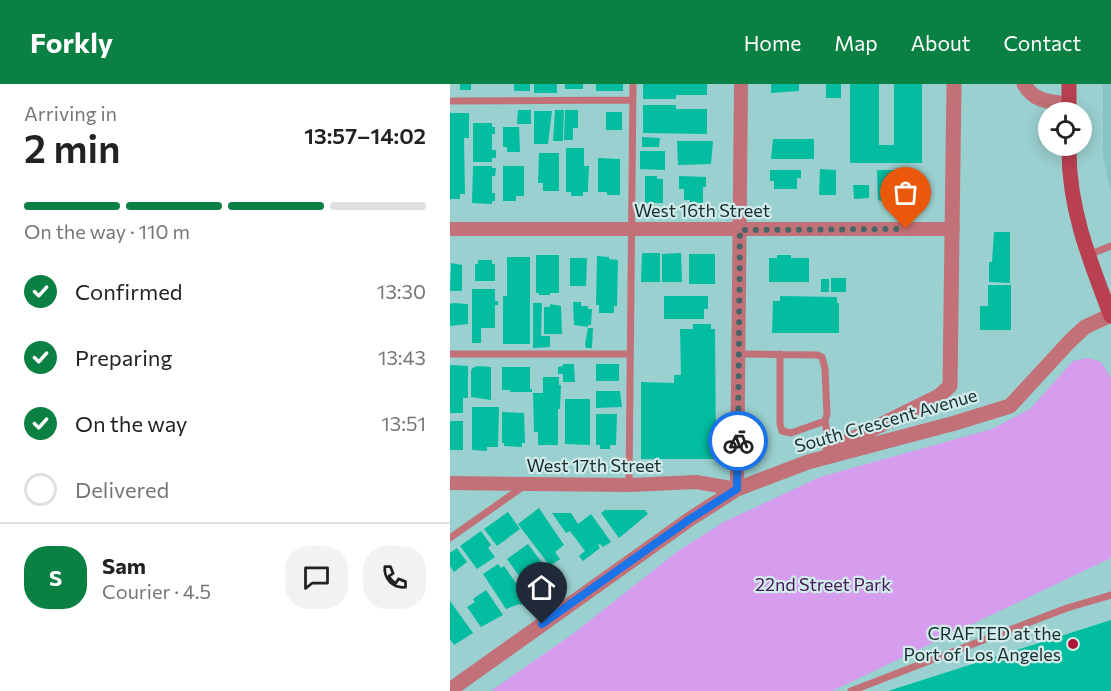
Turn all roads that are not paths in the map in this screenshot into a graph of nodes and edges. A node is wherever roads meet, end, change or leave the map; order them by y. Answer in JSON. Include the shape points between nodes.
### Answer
{"nodes":[{"id":1,"x":633,"y":84,"type":"edge"},
{"id":2,"x":741,"y":84,"type":"edge"},
{"id":3,"x":954,"y":84,"type":"edge"},
{"id":4,"x":1024,"y":84,"type":"edge"},
{"id":5,"x":1069,"y":84,"type":"edge"},
{"id":6,"x":633,"y":100,"type":"junction"},
{"id":7,"x":450,"y":101,"type":"edge"},
{"id":8,"x":1044,"y":102,"type":"edge"},
{"id":9,"x":1069,"y":102,"type":"edge"},
{"id":10,"x":1069,"y":156,"type":"edge"},
{"id":11,"x":450,"y":229,"type":"edge"},
{"id":12,"x":631,"y":229,"type":"junction"},
{"id":13,"x":953,"y":229,"type":"junction"},
{"id":14,"x":740,"y":230,"type":"junction"},
{"id":15,"x":1111,"y":246,"type":"edge"},
{"id":16,"x":1088,"y":255,"type":"junction"},
{"id":17,"x":1111,"y":316,"type":"edge"},
{"id":18,"x":450,"y":354,"type":"edge"},
{"id":19,"x":630,"y":354,"type":"junction"},
{"id":20,"x":739,"y":354,"type":"junction"},
{"id":21,"x":780,"y":354,"type":"junction"},
{"id":22,"x":825,"y":421,"type":"junction"},
{"id":23,"x":831,"y":453,"type":"junction"},
{"id":24,"x":450,"y":483,"type":"edge"},
{"id":25,"x":526,"y":484,"type":"junction"},
{"id":26,"x":629,"y":485,"type":"junction"},
{"id":27,"x":737,"y":489,"type":"junction"},
{"id":28,"x":450,"y":538,"type":"edge"},
{"id":29,"x":1111,"y":595,"type":"edge"},
{"id":30,"x":450,"y":690,"type":"edge"},
{"id":31,"x":851,"y":691,"type":"edge"}],
"edges":[{"from":1,"to":6,"type":"lane"},
{"from":2,"to":14,"type":"street"},
{"from":3,"to":13,"type":"street"},
{"from":4,"to":8,"type":"street","via":[[1031,95]]},
{"from":5,"to":9,"type":"main road"},
{"from":6,"to":7,"type":"lane"},
{"from":6,"to":12,"type":"lane"},
{"from":10,"to":16,"type":"main road","via":[[1071,196]]},
{"from":11,"to":12,"type":"street","name":"West 16th Street"},
{"from":12,"to":14,"type":"street","name":"West 16th Street"},
{"from":12,"to":19,"type":"lane"},
{"from":13,"to":14,"type":"street","name":"West 16th Street"},
{"from":13,"to":23,"type":"street","via":[[950,386],[939,396]]},
{"from":14,"to":20,"type":"street"},
{"from":15,"to":16,"type":"lane"},
{"from":16,"to":17,"type":"main road"},
{"from":17,"to":23,"type":"street","name":"South Crescent Avenue","via":[[1085,327],[1011,406]]},
{"from":18,"to":19,"type":"lane"},
{"from":19,"to":26,"type":"lane"},
{"from":20,"to":21,"type":"lane"},
{"from":20,"to":27,"type":"street"},
{"from":21,"to":22,"type":"lane","via":[[822,357]]},
{"from":21,"to":22,"type":"lane","via":[[782,431],[791,433]]},
{"from":22,"to":23,"type":"lane"},
{"from":23,"to":27,"type":"street","name":"South Crescent Avenue"},
{"from":24,"to":25,"type":"street","name":"West 17th Street"},
{"from":25,"to":26,"type":"street","name":"West 17th Street"},
{"from":25,"to":28,"type":"lane"},
{"from":26,"to":27,"type":"street","name":"West 17th Street","via":[[696,482]]},
{"from":27,"to":30,"type":"street","name":"South Crescent Avenue"},
{"from":29,"to":31,"type":"lane","via":[[1067,608]]}]}
